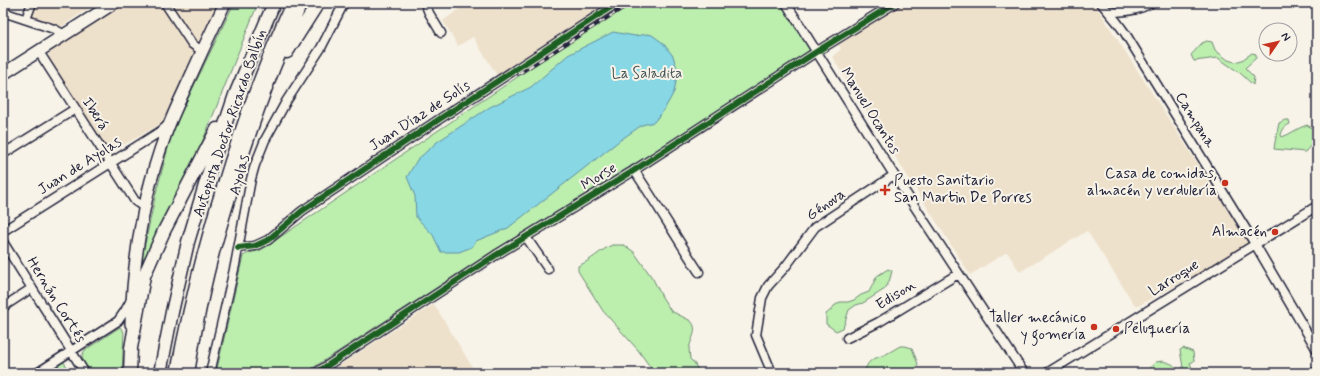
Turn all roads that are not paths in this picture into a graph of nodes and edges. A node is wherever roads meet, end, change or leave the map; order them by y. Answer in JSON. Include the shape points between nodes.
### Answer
{"nodes":[{"id":1,"x":32,"y":3,"type":"edge"},
{"id":2,"x":165,"y":3,"type":"edge"},
{"id":3,"x":225,"y":3,"type":"edge"},
{"id":4,"x":274,"y":3,"type":"edge"},
{"id":5,"x":292,"y":3,"type":"edge"},
{"id":6,"x":301,"y":3,"type":"edge"},
{"id":7,"x":318,"y":3,"type":"edge"},
{"id":8,"x":344,"y":3,"type":"edge"},
{"id":9,"x":425,"y":3,"type":"edge"},
{"id":10,"x":617,"y":3,"type":"edge"},
{"id":11,"x":786,"y":3,"type":"edge"},
{"id":12,"x":895,"y":3,"type":"edge"},
{"id":13,"x":1101,"y":3,"type":"edge"},
{"id":14,"x":1151,"y":3,"type":"edge"},
{"id":15,"x":112,"y":4,"type":"edge"},
{"id":16,"x":1108,"y":11,"type":"junction"},
{"id":17,"x":3,"y":12,"type":"edge"},
{"id":18,"x":26,"y":20,"type":"junction"},
{"id":19,"x":441,"y":32,"type":"dead end"},
{"id":20,"x":64,"y":35,"type":"junction"},
{"id":21,"x":202,"y":51,"type":"junction"},
{"id":22,"x":39,"y":52,"type":"junction"},
{"id":23,"x":816,"y":52,"type":"junction"},
{"id":24,"x":3,"y":74,"type":"edge"},
{"id":25,"x":235,"y":95,"type":"junction"},
{"id":26,"x":260,"y":106,"type":"junction"},
{"id":27,"x":75,"y":109,"type":"junction"},
{"id":28,"x":170,"y":123,"type":"junction"},
{"id":29,"x":3,"y":154,"type":"edge"},
{"id":30,"x":110,"y":163,"type":"junction"},
{"id":31,"x":634,"y":170,"type":"junction"},
{"id":32,"x":894,"y":175,"type":"junction"},
{"id":33,"x":1317,"y":206,"type":"edge"},
{"id":34,"x":145,"y":208,"type":"junction"},
{"id":35,"x":3,"y":231,"type":"edge"},
{"id":36,"x":526,"y":237,"type":"junction"},
{"id":37,"x":3,"y":242,"type":"edge"},
{"id":38,"x":1255,"y":244,"type":"junction"},
{"id":39,"x":238,"y":248,"type":"junction"},
{"id":40,"x":548,"y":269,"type":"dead end"},
{"id":41,"x":699,"y":272,"type":"dead end"},
{"id":42,"x":958,"y":274,"type":"junction"},
{"id":43,"x":32,"y":288,"type":"junction"},
{"id":44,"x":132,"y":296,"type":"junction"},
{"id":45,"x":3,"y":307,"type":"edge"},
{"id":46,"x":848,"y":338,"type":"dead end"},
{"id":47,"x":131,"y":348,"type":"junction"},
{"id":48,"x":1317,"y":350,"type":"edge"},
{"id":49,"x":71,"y":351,"type":"junction"},
{"id":50,"x":1317,"y":371,"type":"edge"},
{"id":51,"x":37,"y":373,"type":"edge"},
{"id":52,"x":85,"y":373,"type":"edge"},
{"id":53,"x":130,"y":373,"type":"edge"},
{"id":54,"x":160,"y":373,"type":"edge"},
{"id":55,"x":177,"y":373,"type":"edge"},
{"id":56,"x":188,"y":373,"type":"edge"},
{"id":57,"x":210,"y":373,"type":"edge"},
{"id":58,"x":316,"y":373,"type":"edge"},
{"id":59,"x":772,"y":373,"type":"edge"},
{"id":60,"x":1024,"y":373,"type":"edge"},
{"id":61,"x":1046,"y":373,"type":"edge"},
{"id":62,"x":1314,"y":373,"type":"edge"}],
"edges":[{"from":1,"to":18,"type":"street"},
{"from":2,"to":21,"type":"street","via":[[192,44]]},
{"from":3,"to":21,"type":"main road"},
{"from":4,"to":25,"type":"highway","name":"Autopista Doctor Ricardo Balbín"},
{"from":5,"to":55,"type":"highway","name":"Autopista Doctor Ricardo Balbín","via":[[267,60],[212,220],[194,288]]},
{"from":6,"to":26,"type":"highway"},
{"from":7,"to":26,"type":"highway","via":[[282,62]]},
{"from":8,"to":39,"type":"street","name":"Ayolas","via":[[321,48],[265,140],[251,179]]},
{"from":9,"to":19,"type":"street","via":[[428,13]]},
{"from":10,"to":39,"type":"street","name":"Juan Díaz de Solís","via":[[302,211],[268,240],[255,246]]},
{"from":11,"to":23,"type":"street","name":"Manuel Ocantos"},
{"from":12,"to":23,"type":"street","name":"Morse"},
{"from":13,"to":16,"type":"street","name":"Campana"},
{"from":14,"to":16,"type":"street","via":[[1121,13]]},
{"from":15,"to":20,"type":"main road"},
{"from":16,"to":38,"type":"street","name":"Campana","via":[[1125,33]]},
{"from":17,"to":18,"type":"street"},
{"from":18,"to":20,"type":"street"},
{"from":20,"to":22,"type":"main road"},
{"from":21,"to":28,"type":"main road"},
{"from":22,"to":24,"type":"main road"},
{"from":22,"to":27,"type":"street","name":"Iberá"},
{"from":23,"to":31,"type":"street","name":"Morse"},
{"from":23,"to":32,"type":"street","name":"Manuel Ocantos"},
{"from":25,"to":47,"type":"highway","via":[[144,276]]},
{"from":25,"to":54,"type":"highway","name":"Autopista Doctor Ricardo Balbín","via":[[188,242]]},
{"from":26,"to":56,"type":"highway","via":[[214,246]]},
{"from":27,"to":29,"type":"street"},
{"from":27,"to":30,"type":"street","name":"Iberá"},
{"from":28,"to":30,"type":"street","name":"Juan de Ayolas"},
{"from":28,"to":34,"type":"main road"},
{"from":30,"to":34,"type":"street","name":"Iberá","via":[[135,201]]},
{"from":30,"to":35,"type":"street","name":"Juan de Ayolas"},
{"from":31,"to":36,"type":"street","name":"Morse"},
{"from":31,"to":41,"type":"street"},
{"from":32,"to":42,"type":"street","name":"Manuel Ocantos"},
{"from":32,"to":59,"type":"street","name":"Génova","via":[[815,227],[768,286],[762,298],[756,335]]},
{"from":33,"to":38,"type":"street","name":"Larroque"},
{"from":34,"to":44,"type":"main road"},
{"from":36,"to":40,"type":"street"},
{"from":36,"to":58,"type":"street","name":"Morse"},
{"from":37,"to":43,"type":"street","name":"Hernán Cortés"},
{"from":38,"to":48,"type":"street","name":"Campana"},
{"from":38,"to":61,"type":"street","name":"Larroque"},
{"from":39,"to":57,"type":"street","name":"Ayolas"},
{"from":42,"to":46,"type":"street","name":"Edison"},
{"from":42,"to":60,"type":"street","name":"Manuel Ocantos"},
{"from":43,"to":45,"type":"street"},
{"from":43,"to":49,"type":"street","name":"Hernán Cortés"},
{"from":44,"to":47,"type":"main road"},
{"from":44,"to":49,"type":"street","via":[[118,321]]},
{"from":47,"to":53,"type":"highway"},
{"from":49,"to":51,"type":"street"},
{"from":49,"to":52,"type":"street","name":"Hernán Cortés"},
{"from":50,"to":62,"type":"street"}]}
